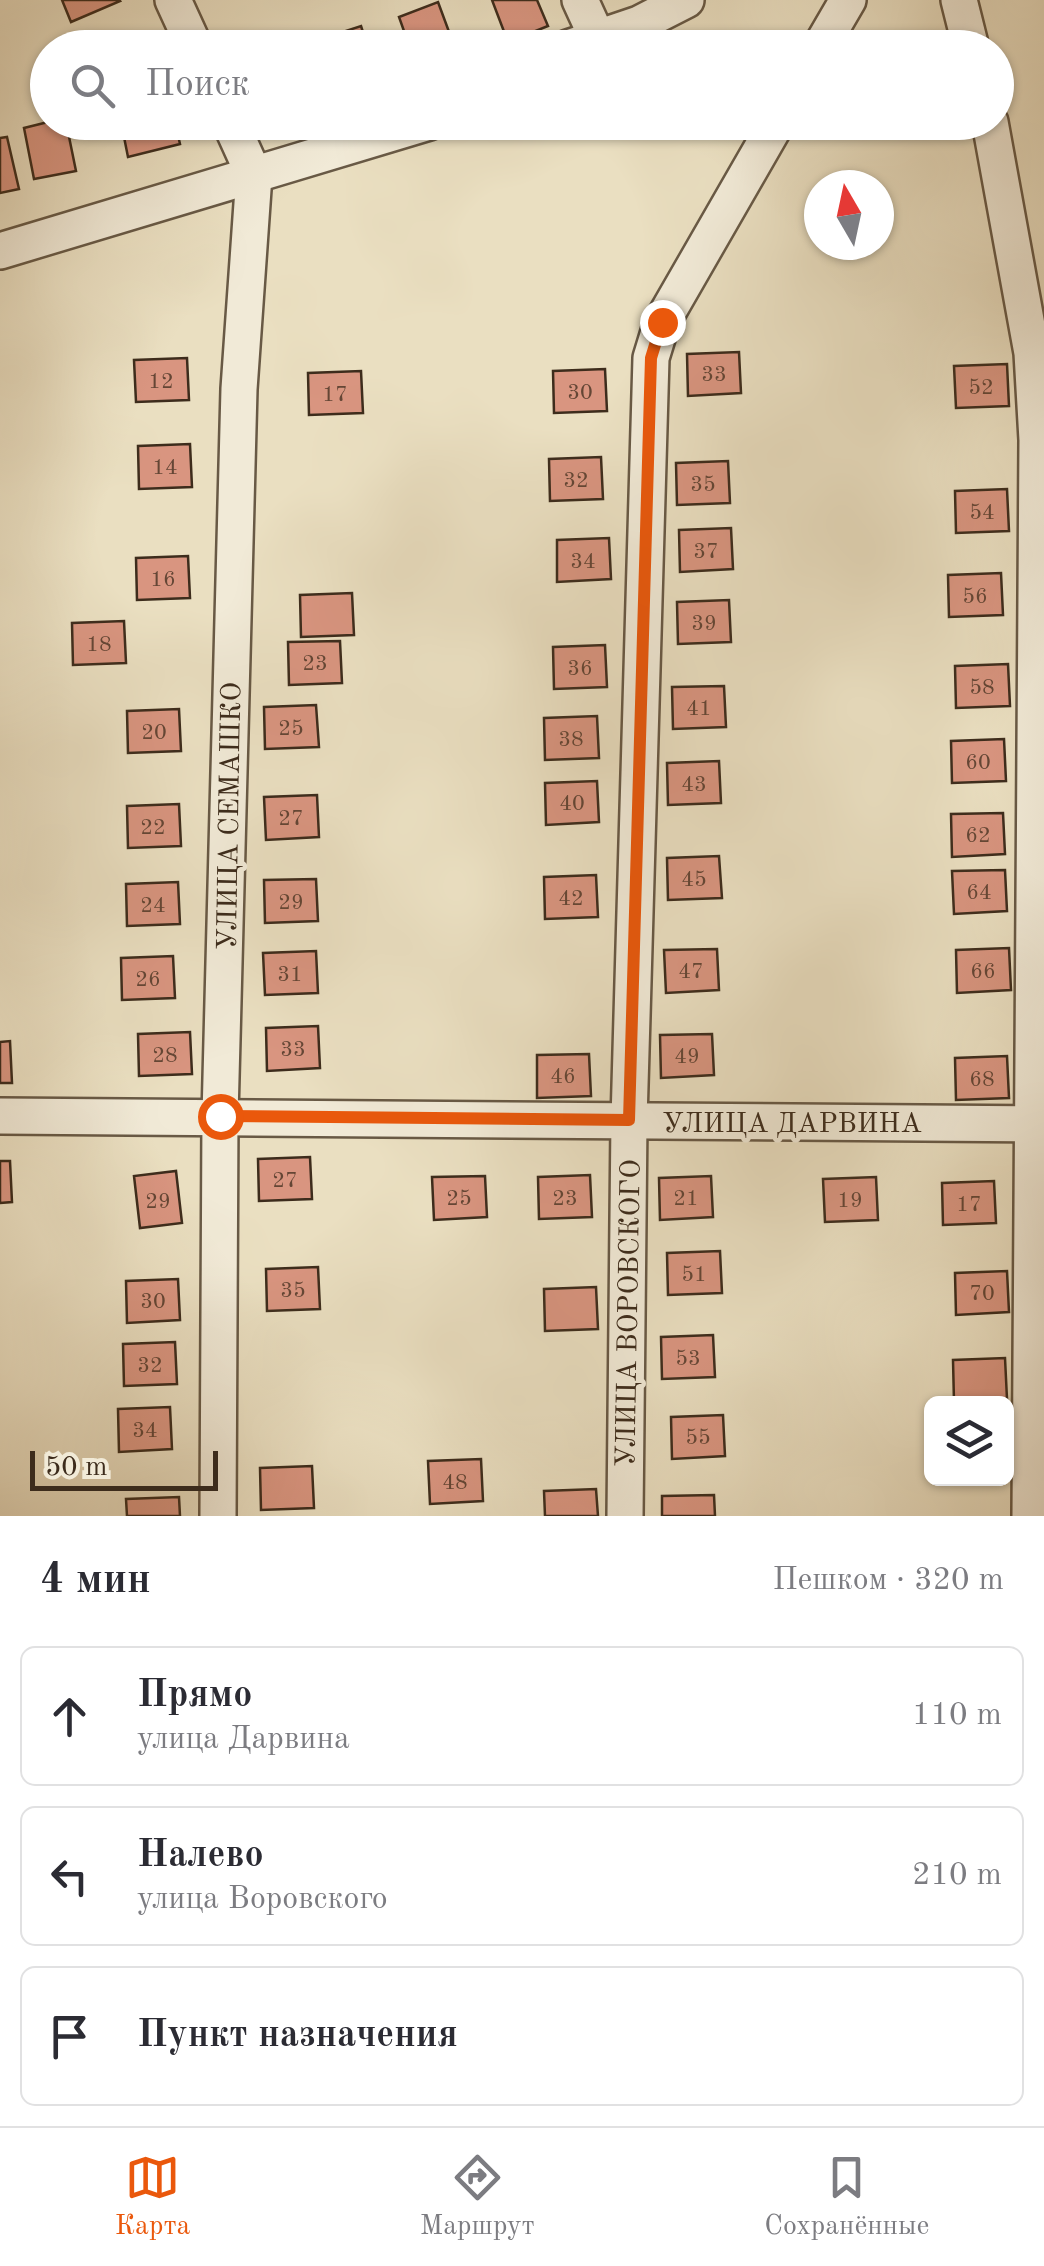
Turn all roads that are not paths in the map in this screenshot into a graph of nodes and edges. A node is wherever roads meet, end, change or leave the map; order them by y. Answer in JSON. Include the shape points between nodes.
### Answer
{"nodes":[{"id":1,"x":173,"y":0,"type":"edge"},
{"id":2,"x":580,"y":0,"type":"edge"},
{"id":3,"x":686,"y":0,"type":"edge"},
{"id":4,"x":848,"y":0,"type":"edge"},
{"id":5,"x":959,"y":0,"type":"edge"},
{"id":6,"x":187,"y":30,"type":"edge"},
{"id":7,"x":581,"y":30,"type":"edge"},
{"id":8,"x":619,"y":30,"type":"edge"},
{"id":9,"x":830,"y":30,"type":"edge"},
{"id":10,"x":966,"y":30,"type":"edge"},
{"id":11,"x":238,"y":140,"type":"edge"},
{"id":12,"x":370,"y":140,"type":"edge"},
{"id":13,"x":767,"y":140,"type":"edge"},
{"id":14,"x":994,"y":140,"type":"edge"},
{"id":15,"x":254,"y":175,"type":"junction"},
{"id":16,"x":0,"y":251,"type":"edge"},
{"id":17,"x":1038,"y":352,"type":"edge"},
{"id":18,"x":0,"y":1116,"type":"edge"},
{"id":19,"x":220,"y":1116,"type":"junction"},
{"id":20,"x":629,"y":1120,"type":"junction"},
{"id":21,"x":1039,"y":1124,"type":"edge"},
{"id":22,"x":218,"y":1516,"type":"edge"},
{"id":23,"x":625,"y":1516,"type":"edge"},
{"id":24,"x":1030,"y":1516,"type":"edge"}],
"edges":[{"from":1,"to":6,"type":"street"},
{"from":2,"to":7,"type":"street"},
{"from":3,"to":8,"type":"street"},
{"from":4,"to":9,"type":"street"},
{"from":5,"to":10,"type":"street"},
{"from":11,"to":15,"type":"street","name":"УЛИЦА СЕМАШКО"},
{"from":12,"to":15,"type":"street"},
{"from":13,"to":20,"type":"street","name":"УЛИЦА ВОРОВСКОГО","via":[[662,322],[651,358]]},
{"from":14,"to":17,"type":"street"},
{"from":15,"to":16,"type":"street"},
{"from":15,"to":19,"type":"street","name":"УЛИЦА СЕМАШКО","via":[[239,389]]},
{"from":17,"to":21,"type":"street"},
{"from":18,"to":19,"type":"street","name":"УЛИЦА ДАРВИНА"},
{"from":19,"to":20,"type":"street","name":"УЛИЦА ДАРВИНА"},
{"from":19,"to":22,"type":"street","name":"УЛИЦА СЕМАШКО"},
{"from":20,"to":21,"type":"street","name":"УЛИЦА ДАРВИНА"},
{"from":20,"to":23,"type":"street","name":"УЛИЦА ВОРОВСКОГО"},
{"from":21,"to":24,"type":"street"}]}
